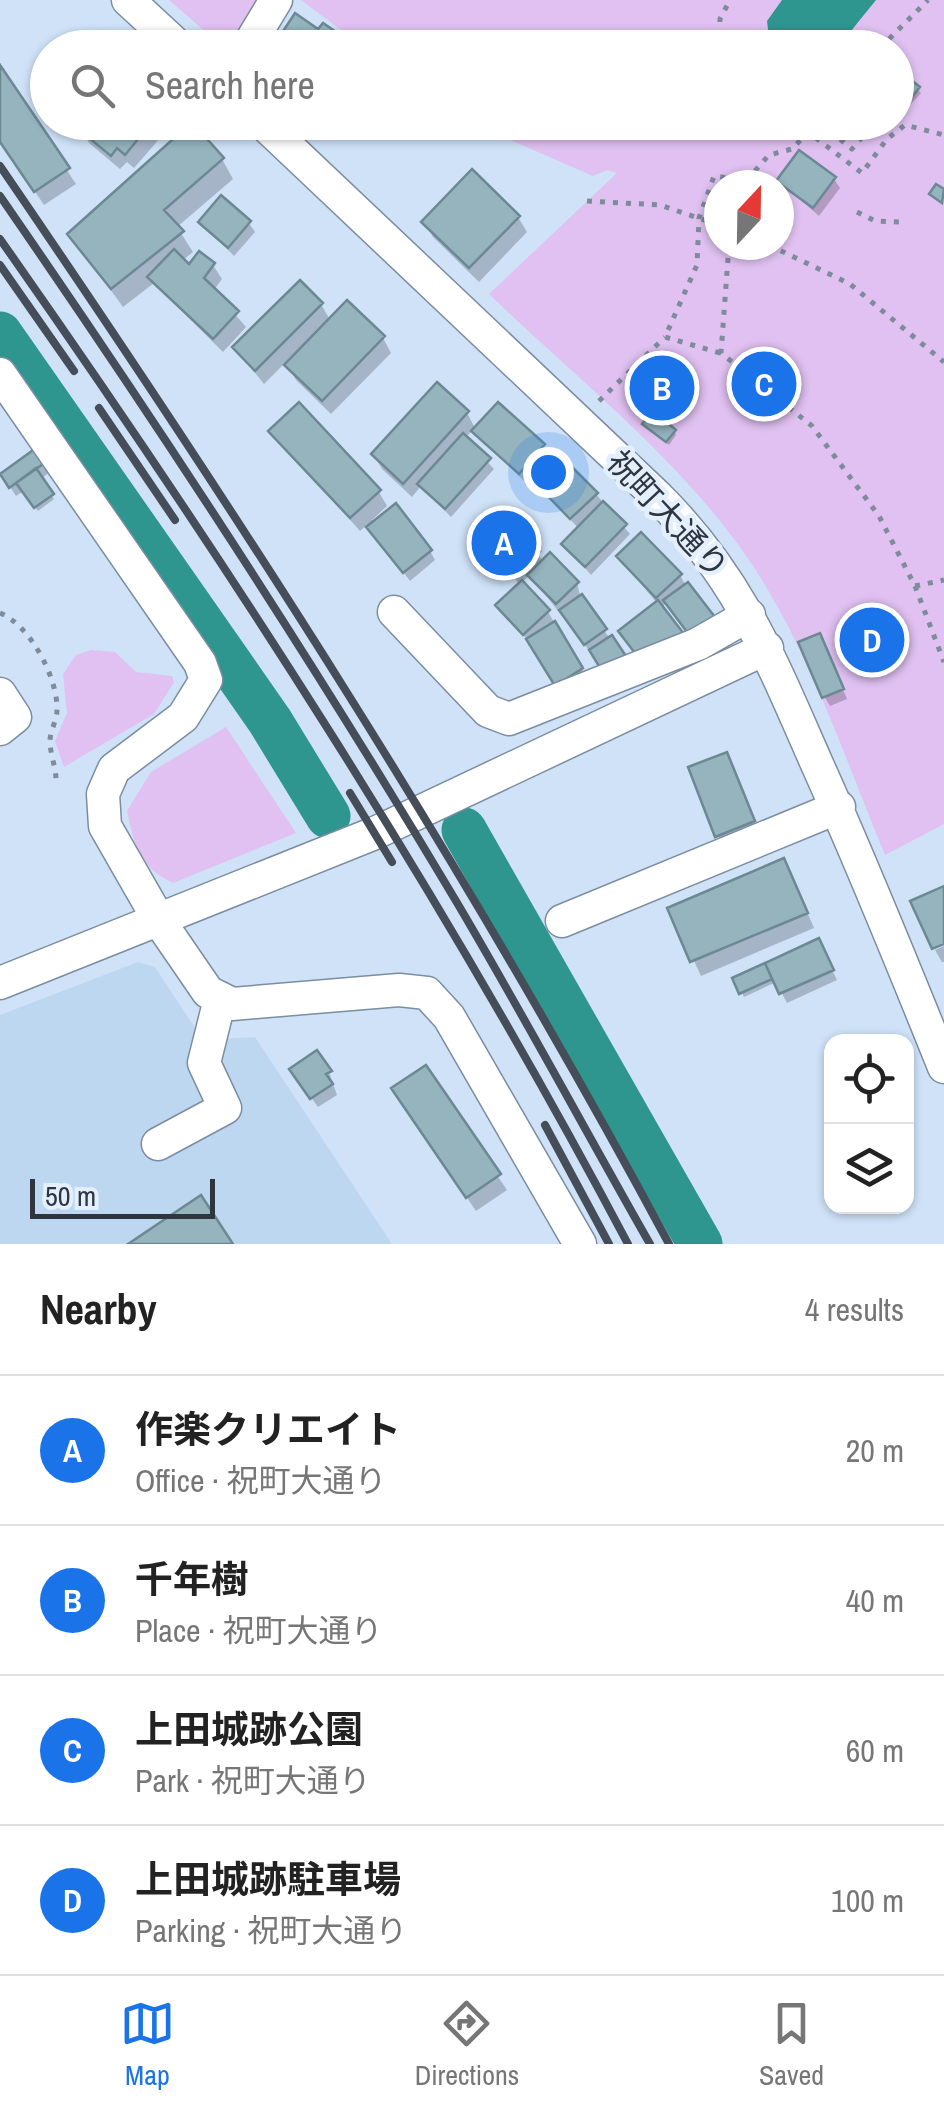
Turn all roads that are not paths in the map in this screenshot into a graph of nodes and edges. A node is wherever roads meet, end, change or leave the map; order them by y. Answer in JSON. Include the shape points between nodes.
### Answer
{"nodes":[{"id":1,"x":128,"y":0,"type":"edge"},
{"id":2,"x":276,"y":0,"type":"edge"},
{"id":3,"x":160,"y":30,"type":"edge"},
{"id":4,"x":258,"y":30,"type":"edge"},
{"id":5,"x":281,"y":140,"type":"edge"},
{"id":6,"x":0,"y":374,"type":"edge"},
{"id":7,"x":394,"y":612,"type":"dead end"},
{"id":8,"x":749,"y":616,"type":"junction"},
{"id":9,"x":768,"y":648,"type":"junction"},
{"id":10,"x":0,"y":694,"type":"edge"},
{"id":11,"x":0,"y":728,"type":"edge"},
{"id":12,"x":840,"y":807,"type":"junction"},
{"id":13,"x":562,"y":921,"type":"dead end"},
{"id":14,"x":160,"y":922,"type":"junction"},
{"id":15,"x":2,"y":978,"type":"edge"},
{"id":16,"x":220,"y":999,"type":"junction"},
{"id":17,"x":944,"y":1067,"type":"edge"},
{"id":18,"x":158,"y":1144,"type":"dead end"},
{"id":19,"x":580,"y":1244,"type":"edge"}],
"edges":[{"from":1,"to":3,"type":"street"},
{"from":2,"to":4,"type":"street"},
{"from":5,"to":8,"type":"street","name":"祝町大通り","via":[[710,551]]},
{"from":6,"to":14,"type":"street","via":[[206,680],[183,717],[114,769],[103,794],[106,826]]},
{"from":7,"to":8,"type":"street","via":[[488,711],[509,720],[698,644]]},
{"from":8,"to":9,"type":"street","name":"祝町大通り"},
{"from":9,"to":12,"type":"street","name":"祝町大通り"},
{"from":9,"to":14,"type":"street","via":[[375,833]]},
{"from":10,"to":11,"type":"street","via":[[15,717]]},
{"from":12,"to":13,"type":"street"},
{"from":12,"to":17,"type":"street","name":"祝町大通り"},
{"from":14,"to":15,"type":"street"},
{"from":14,"to":16,"type":"street","via":[[208,992]]},
{"from":16,"to":18,"type":"street","via":[[204,1063],[225,1108]]},
{"from":16,"to":19,"type":"street","via":[[232,1004],[427,992]]}]}
